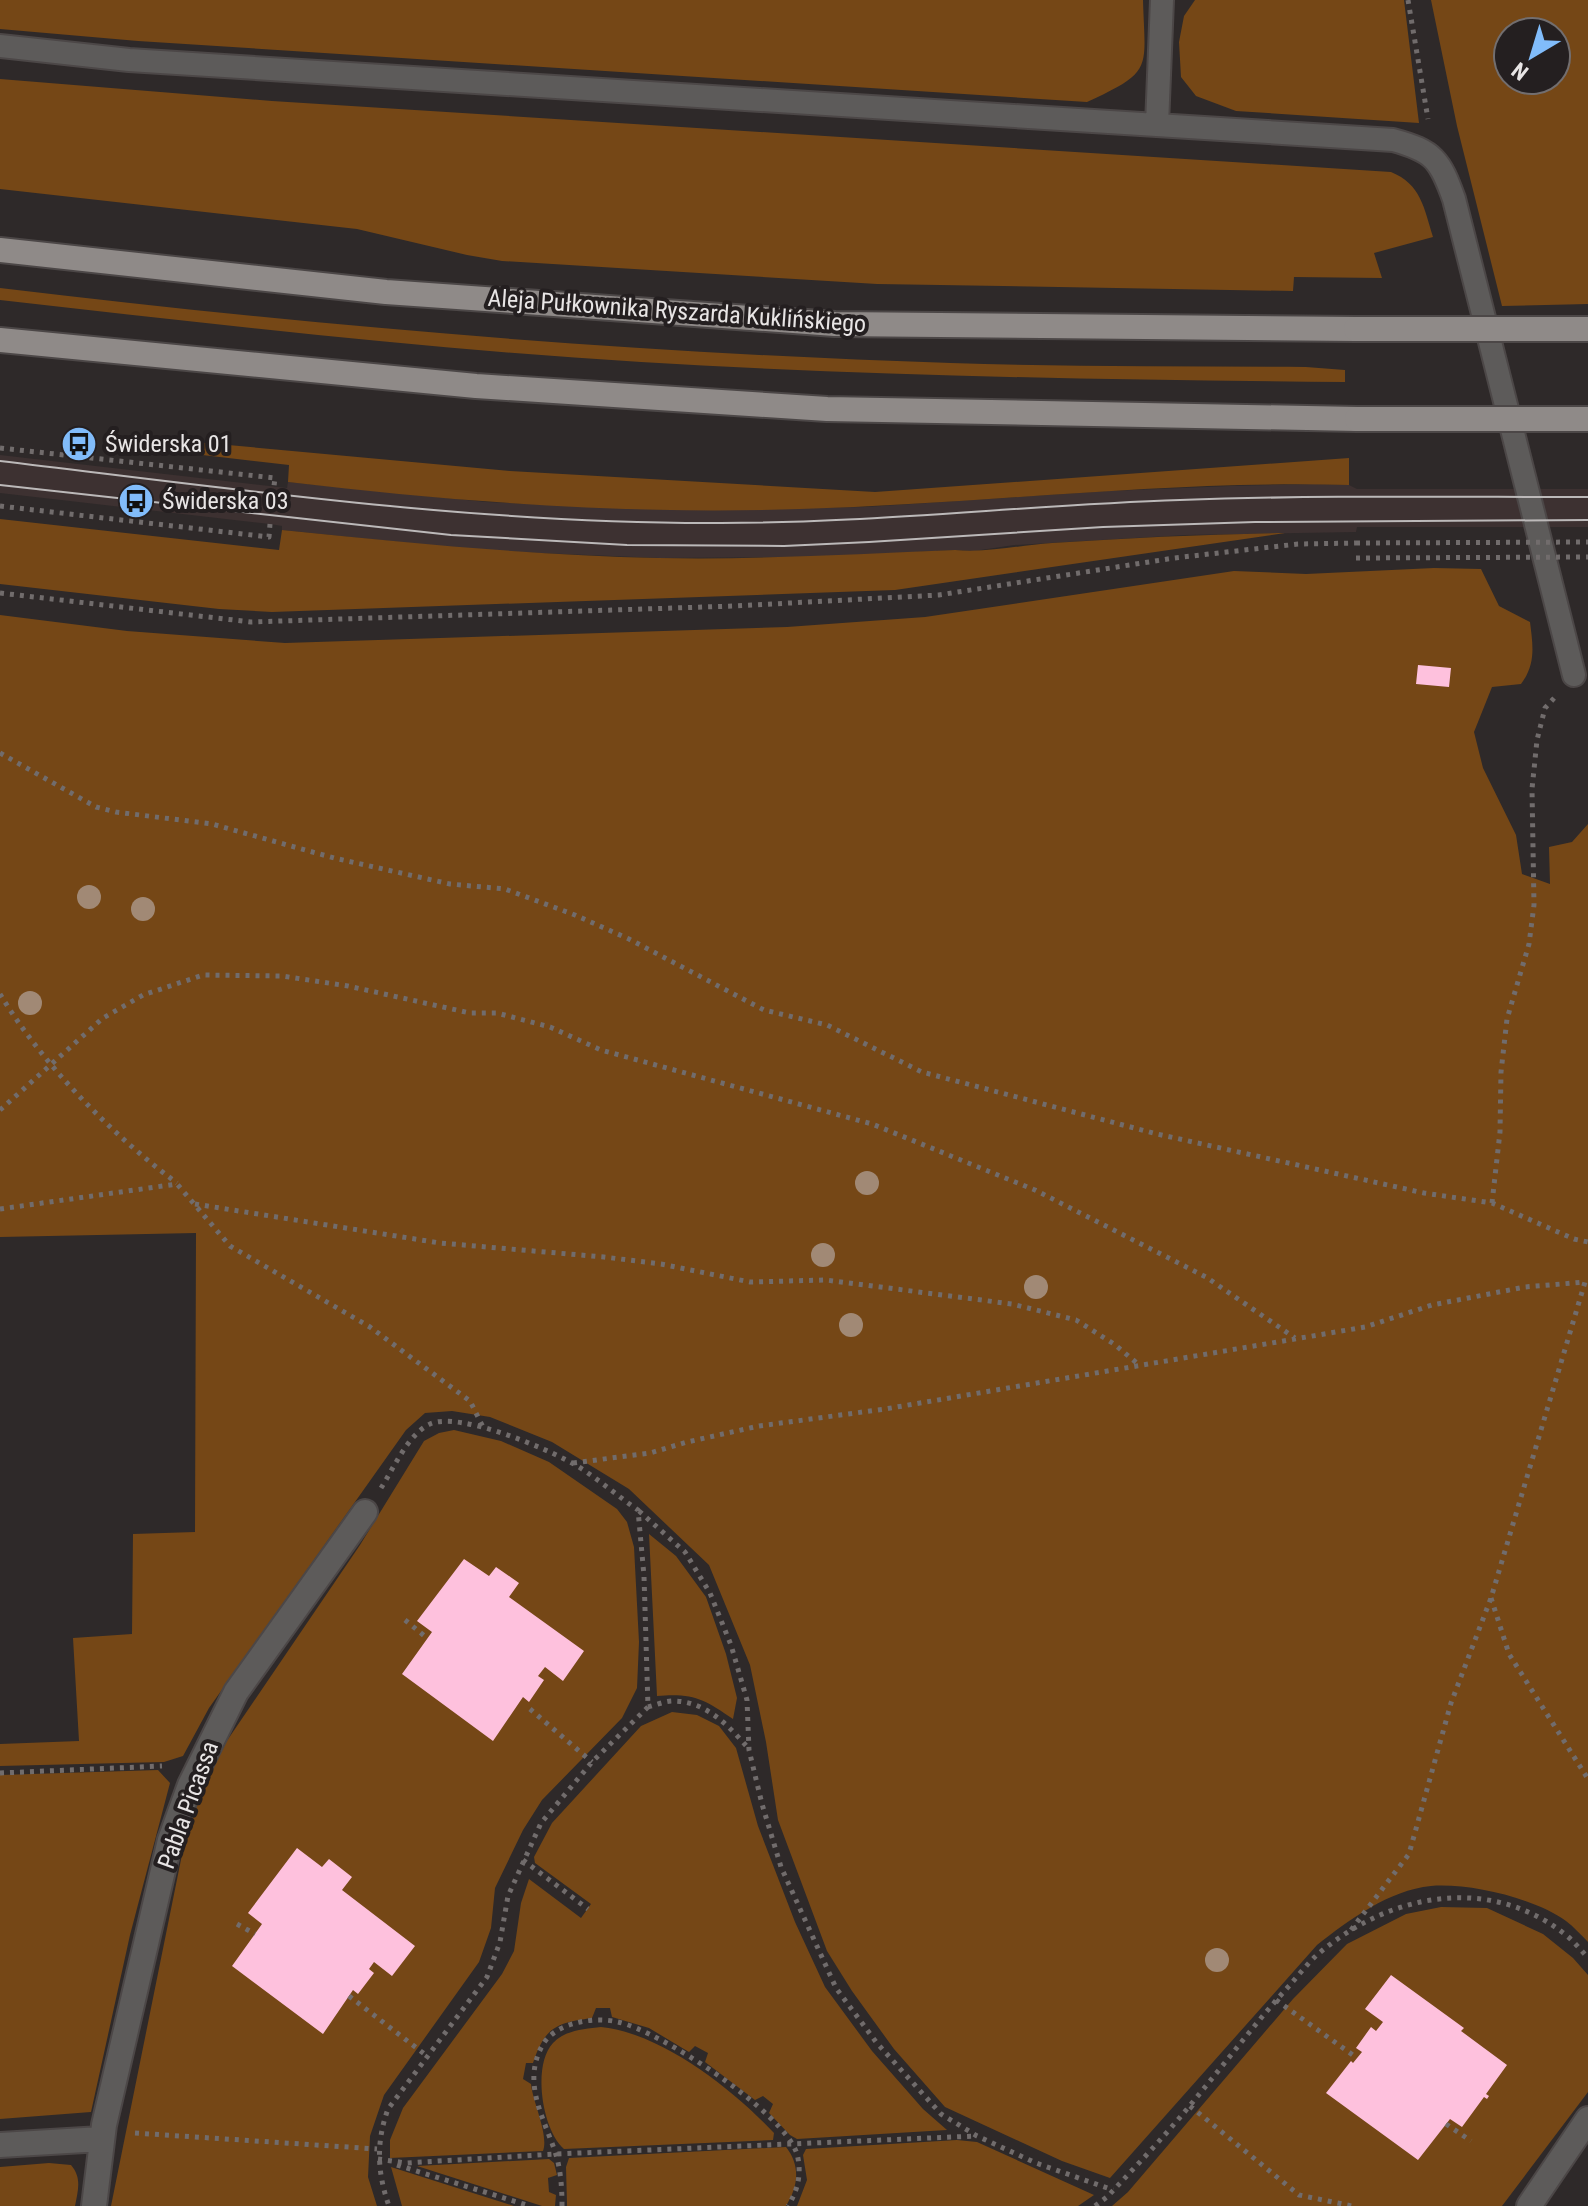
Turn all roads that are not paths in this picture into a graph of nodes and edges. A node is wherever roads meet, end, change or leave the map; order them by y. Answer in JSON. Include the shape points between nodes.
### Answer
{"nodes":[{"id":1,"x":1162,"y":0,"type":"edge"},
{"id":2,"x":0,"y":46,"type":"edge"},
{"id":3,"x":1157,"y":125,"type":"junction"},
{"id":4,"x":0,"y":250,"type":"edge"},
{"id":5,"x":1588,"y":329,"type":"edge"},
{"id":6,"x":0,"y":340,"type":"edge"},
{"id":7,"x":1588,"y":419,"type":"edge"},
{"id":8,"x":1574,"y":675,"type":"road end"},
{"id":9,"x":365,"y":1512,"type":"road end"},
{"id":10,"x":1588,"y":2119,"type":"edge"},
{"id":11,"x":101,"y":2139,"type":"junction"},
{"id":12,"x":0,"y":2145,"type":"edge"},
{"id":13,"x":94,"y":2206,"type":"edge"},
{"id":14,"x":1529,"y":2206,"type":"edge"}],
"edges":[{"from":1,"to":3,"type":"lane"},
{"from":2,"to":3,"type":"lane","via":[[129,60]]},
{"from":3,"to":8,"type":"lane","via":[[1393,140],[1420,147],[1436,161],[1454,199]]},
{"from":4,"to":5,"type":"main road","name":"Aleja Pułkownika Ryszarda Kuklińskiego","bridge":true,"via":[[386,292],[835,324]]},
{"from":6,"to":7,"type":"main road","bridge":true,"via":[[476,386],[827,409]]},
{"from":9,"to":11,"type":"street","name":"Pabla Picassa","via":[[236,1692],[199,1764],[170,1840]]},
{"from":10,"to":14,"type":"street"},
{"from":11,"to":12,"type":"street"},
{"from":11,"to":13,"type":"street","name":"Pabla Picassa"}]}
